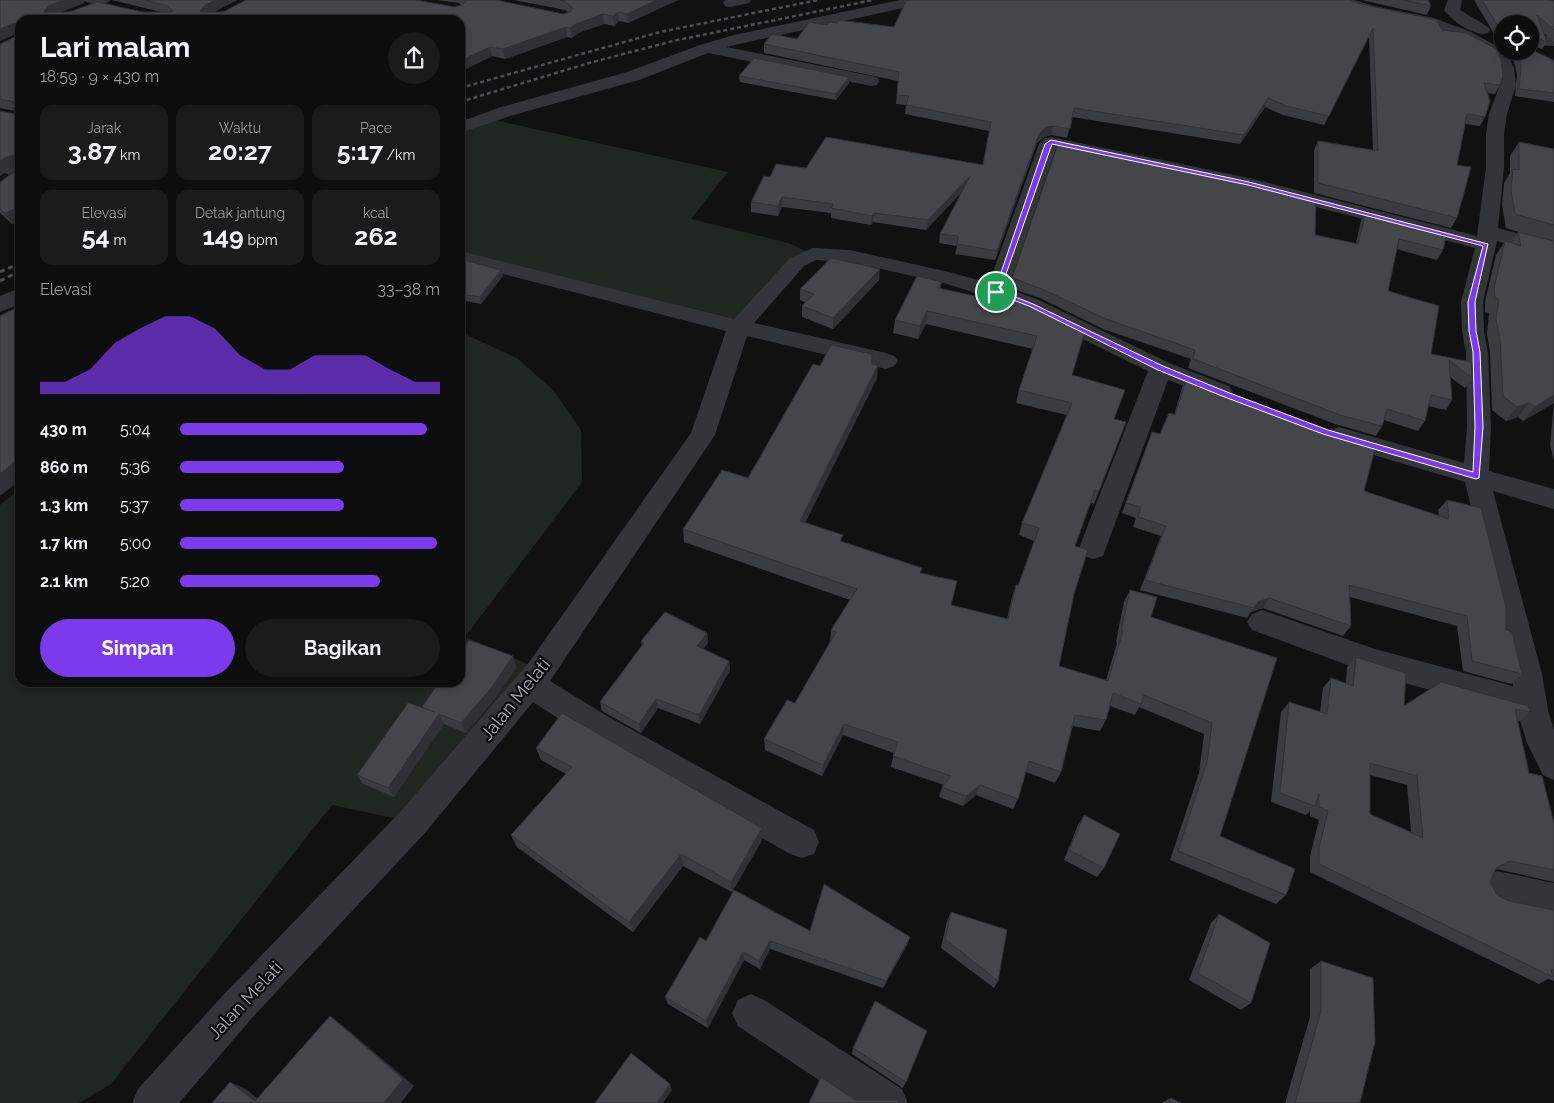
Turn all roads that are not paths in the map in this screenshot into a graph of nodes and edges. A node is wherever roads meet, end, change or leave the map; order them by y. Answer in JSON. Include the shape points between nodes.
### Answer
{"nodes":[{"id":1,"x":922,"y":0,"type":"edge"},
{"id":2,"x":1342,"y":0,"type":"edge"},
{"id":3,"x":1455,"y":0,"type":"edge"},
{"id":4,"x":108,"y":4,"type":"edge"},
{"id":5,"x":80,"y":6,"type":"edge"},
{"id":6,"x":1475,"y":34,"type":"junction"},
{"id":7,"x":1494,"y":37,"type":"edge"},
{"id":8,"x":1539,"y":40,"type":"edge"},
{"id":9,"x":1554,"y":41,"type":"edge"},
{"id":10,"x":706,"y":48,"type":"junction"},
{"id":11,"x":871,"y":82,"type":"dead end"},
{"id":12,"x":465,"y":126,"type":"edge"},
{"id":13,"x":1494,"y":143,"type":"junction"},
{"id":14,"x":1514,"y":146,"type":"dead end"},
{"id":15,"x":0,"y":166,"type":"edge"},
{"id":16,"x":15,"y":171,"type":"edge"},
{"id":17,"x":15,"y":176,"type":"edge"},
{"id":18,"x":0,"y":186,"type":"edge"},
{"id":19,"x":1487,"y":239,"type":"junction"},
{"id":20,"x":1554,"y":250,"type":"edge"},
{"id":21,"x":465,"y":258,"type":"edge"},
{"id":22,"x":996,"y":292,"type":"junction"},
{"id":23,"x":15,"y":297,"type":"edge"},
{"id":24,"x":0,"y":304,"type":"edge"},
{"id":25,"x":739,"y":327,"type":"junction"},
{"id":26,"x":886,"y":361,"type":"dead end"},
{"id":27,"x":1161,"y":368,"type":"junction"},
{"id":28,"x":1243,"y":401,"type":"edge"},
{"id":29,"x":1316,"y":428,"type":"edge"},
{"id":30,"x":1484,"y":478,"type":"junction"},
{"id":31,"x":1554,"y":499,"type":"edge"},
{"id":32,"x":1093,"y":548,"type":"dead end"},
{"id":33,"x":1262,"y":622,"type":"dead end"},
{"id":34,"x":529,"y":684,"type":"junction"},
{"id":35,"x":1530,"y":704,"type":"junction"},
{"id":36,"x":1554,"y":765,"type":"edge"},
{"id":37,"x":802,"y":842,"type":"dead end"},
{"id":38,"x":1497,"y":889,"type":"dead end"},
{"id":39,"x":1554,"y":901,"type":"edge"},
{"id":40,"x":751,"y":1014,"type":"dead end"},
{"id":41,"x":152,"y":1103,"type":"edge"},
{"id":42,"x":888,"y":1103,"type":"edge"}],
"edges":[{"from":1,"to":10,"type":"street"},
{"from":2,"to":6,"type":"street"},
{"from":3,"to":6,"type":"street","via":[[1452,10]]},
{"from":4,"to":5,"type":"street"},
{"from":6,"to":7,"type":"street"},
{"from":6,"to":13,"type":"street","via":[[1500,54],[1506,68],[1508,84],[1498,114]]},
{"from":8,"to":9,"type":"street"},
{"from":10,"to":11,"type":"street"},
{"from":10,"to":12,"type":"street","via":[[633,76]]},
{"from":13,"to":14,"type":"street"},
{"from":13,"to":19,"type":"street","via":[[1495,167]]},
{"from":15,"to":16,"type":"street"},
{"from":17,"to":18,"type":"street"},
{"from":19,"to":20,"type":"street"},
{"from":19,"to":22,"type":"street","via":[[1051,142]]},
{"from":19,"to":30,"type":"street","via":[[1472,302]]},
{"from":21,"to":25,"type":"street"},
{"from":22,"to":25,"type":"street","name":"Jalan Melati","via":[[850,256],[814,254],[798,262]]},
{"from":22,"to":27,"type":"street","via":[[1031,305]]},
{"from":23,"to":24,"type":"street"},
{"from":25,"to":26,"type":"street"},
{"from":25,"to":34,"type":"street","name":"Jalan Melati","via":[[703,435]]},
{"from":27,"to":28,"type":"street"},
{"from":27,"to":32,"type":"street"},
{"from":29,"to":30,"type":"street"},
{"from":30,"to":31,"type":"street"},
{"from":30,"to":35,"type":"street","via":[[1527,674]]},
{"from":33,"to":35,"type":"street","via":[[1375,662]]},
{"from":34,"to":37,"type":"street","via":[[596,726]]},
{"from":34,"to":41,"type":"street","name":"Jalan Melati","via":[[413,822],[239,1005]]},
{"from":35,"to":36,"type":"street","via":[[1537,731]]},
{"from":38,"to":39,"type":"street"},
{"from":40,"to":42,"type":"street"}]}
